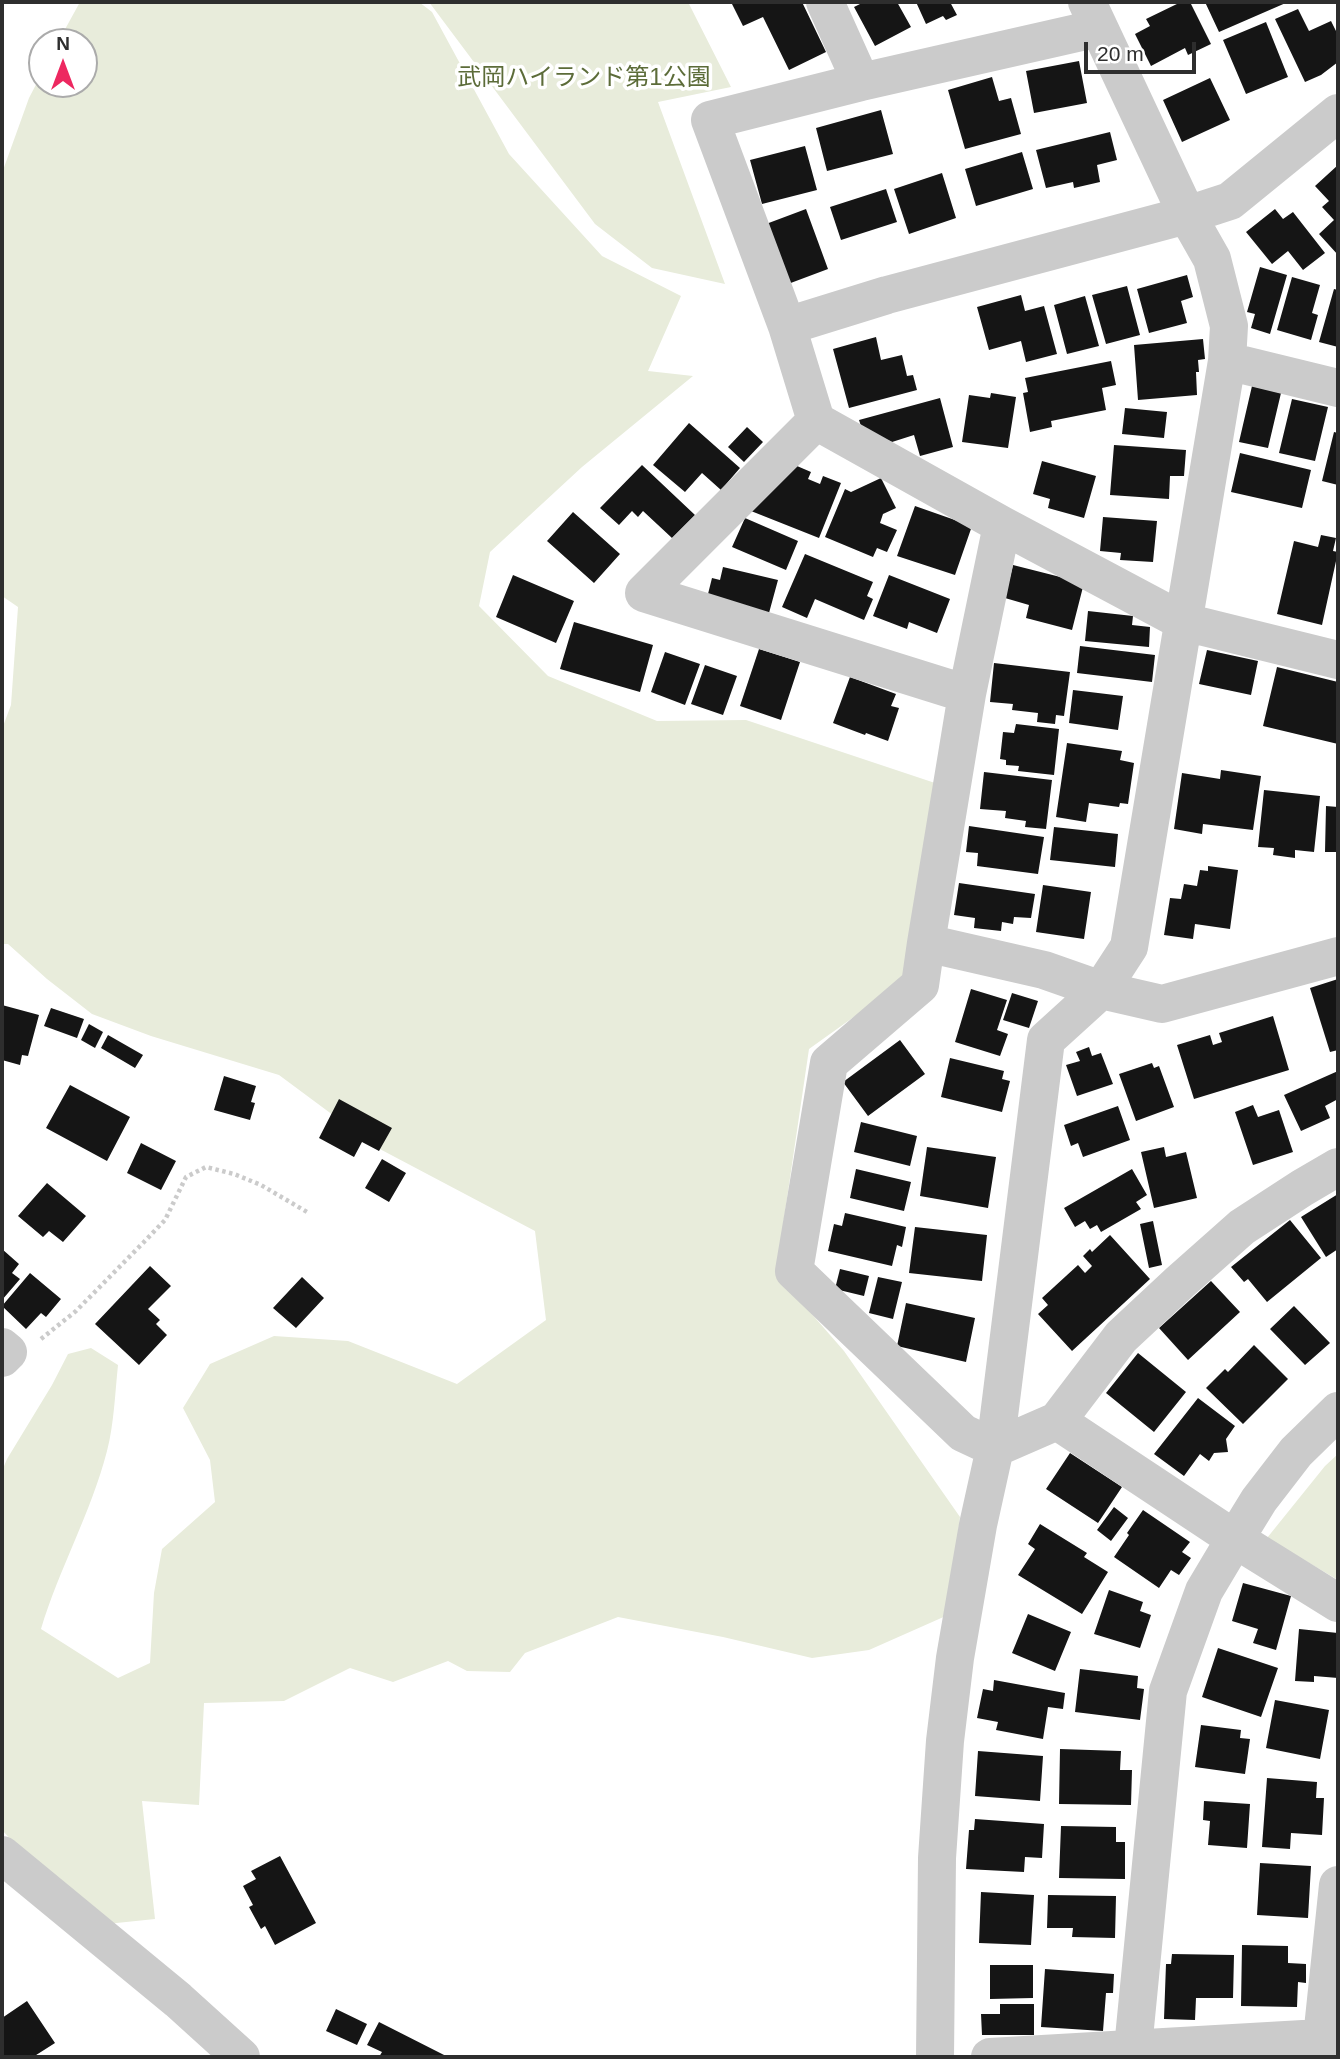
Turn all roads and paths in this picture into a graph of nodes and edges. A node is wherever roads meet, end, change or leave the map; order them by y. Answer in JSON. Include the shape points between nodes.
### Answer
{"nodes":[{"id":1,"x":825,"y":2,"type":"edge"},
{"id":2,"x":1093,"y":15,"type":"edge"},
{"id":3,"x":861,"y":82,"type":"junction"},
{"id":4,"x":1338,"y":113,"type":"edge"},
{"id":5,"x":1187,"y":215,"type":"junction"},
{"id":6,"x":786,"y":326,"type":"junction"},
{"id":7,"x":1227,"y":361,"type":"junction"},
{"id":8,"x":1338,"y":388,"type":"edge"},
{"id":9,"x":816,"y":421,"type":"junction"},
{"id":10,"x":1002,"y":525,"type":"junction"},
{"id":11,"x":1184,"y":622,"type":"junction"},
{"id":12,"x":1338,"y":660,"type":"edge"},
{"id":13,"x":967,"y":694,"type":"junction"},
{"id":14,"x":926,"y":943,"type":"junction"},
{"id":15,"x":1338,"y":956,"type":"edge"},
{"id":16,"x":1101,"y":990,"type":"junction"},
{"id":17,"x":1338,"y":1167,"type":"edge"},
{"id":18,"x":307,"y":1212,"type":"dead end"},
{"id":19,"x":4,"y":1353,"type":"edge"},
{"id":20,"x":1338,"y":1411,"type":"edge"},
{"id":21,"x":1057,"y":1421,"type":"junction"},
{"id":22,"x":995,"y":1448,"type":"junction"},
{"id":23,"x":1235,"y":1539,"type":"junction"},
{"id":24,"x":1338,"y":1603,"type":"edge"},
{"id":25,"x":2,"y":1855,"type":"edge"},
{"id":26,"x":1338,"y":1885,"type":"edge"},
{"id":27,"x":1326,"y":2044,"type":"edge"},
{"id":28,"x":1133,"y":2048,"type":"junction"},
{"id":29,"x":241,"y":2057,"type":"edge"},
{"id":30,"x":936,"y":2057,"type":"edge"},
{"id":31,"x":990,"y":2057,"type":"edge"}],
"edges":[{"from":1,"to":3,"type":"street"},
{"from":2,"to":3,"type":"street"},
{"from":2,"to":5,"type":"street"},
{"from":3,"to":6,"type":"street","via":[[710,120]]},
{"from":4,"to":5,"type":"street","via":[[1230,201]]},
{"from":5,"to":6,"type":"street"},
{"from":5,"to":7,"type":"street","via":[[1212,259],[1228,326]]},
{"from":6,"to":9,"type":"street"},
{"from":7,"to":8,"type":"street"},
{"from":7,"to":11,"type":"street"},
{"from":9,"to":10,"type":"street"},
{"from":9,"to":13,"type":"street","via":[[644,593]]},
{"from":10,"to":11,"type":"street"},
{"from":10,"to":13,"type":"street"},
{"from":11,"to":12,"type":"street"},
{"from":11,"to":16,"type":"street","via":[[1129,947]]},
{"from":13,"to":14,"type":"street"},
{"from":14,"to":16,"type":"street","via":[[1044,970]]},
{"from":14,"to":22,"type":"street","via":[[920,985],[830,1063],[794,1271],[962,1433]]},
{"from":15,"to":16,"type":"street","via":[[1162,1004]]},
{"from":16,"to":22,"type":"street","via":[[1046,1040]]},
{"from":17,"to":21,"type":"street","via":[[1242,1227],[1180,1282],[1121,1337]]},
{"from":18,"to":19,"type":"path","via":[[261,1185],[206,1167],[186,1177],[165,1220],[76,1311],[41,1339]]},
{"from":20,"to":23,"type":"street","via":[[1296,1451]]},
{"from":21,"to":22,"type":"street"},
{"from":21,"to":23,"type":"street"},
{"from":22,"to":30,"type":"street","via":[[955,1658],[945,1741],[937,1858]]},
{"from":23,"to":24,"type":"street"},
{"from":23,"to":28,"type":"street","via":[[1204,1591],[1168,1690]]},
{"from":25,"to":29,"type":"street"},
{"from":26,"to":27,"type":"street"},
{"from":27,"to":28,"type":"street"},
{"from":28,"to":31,"type":"street"}]}
